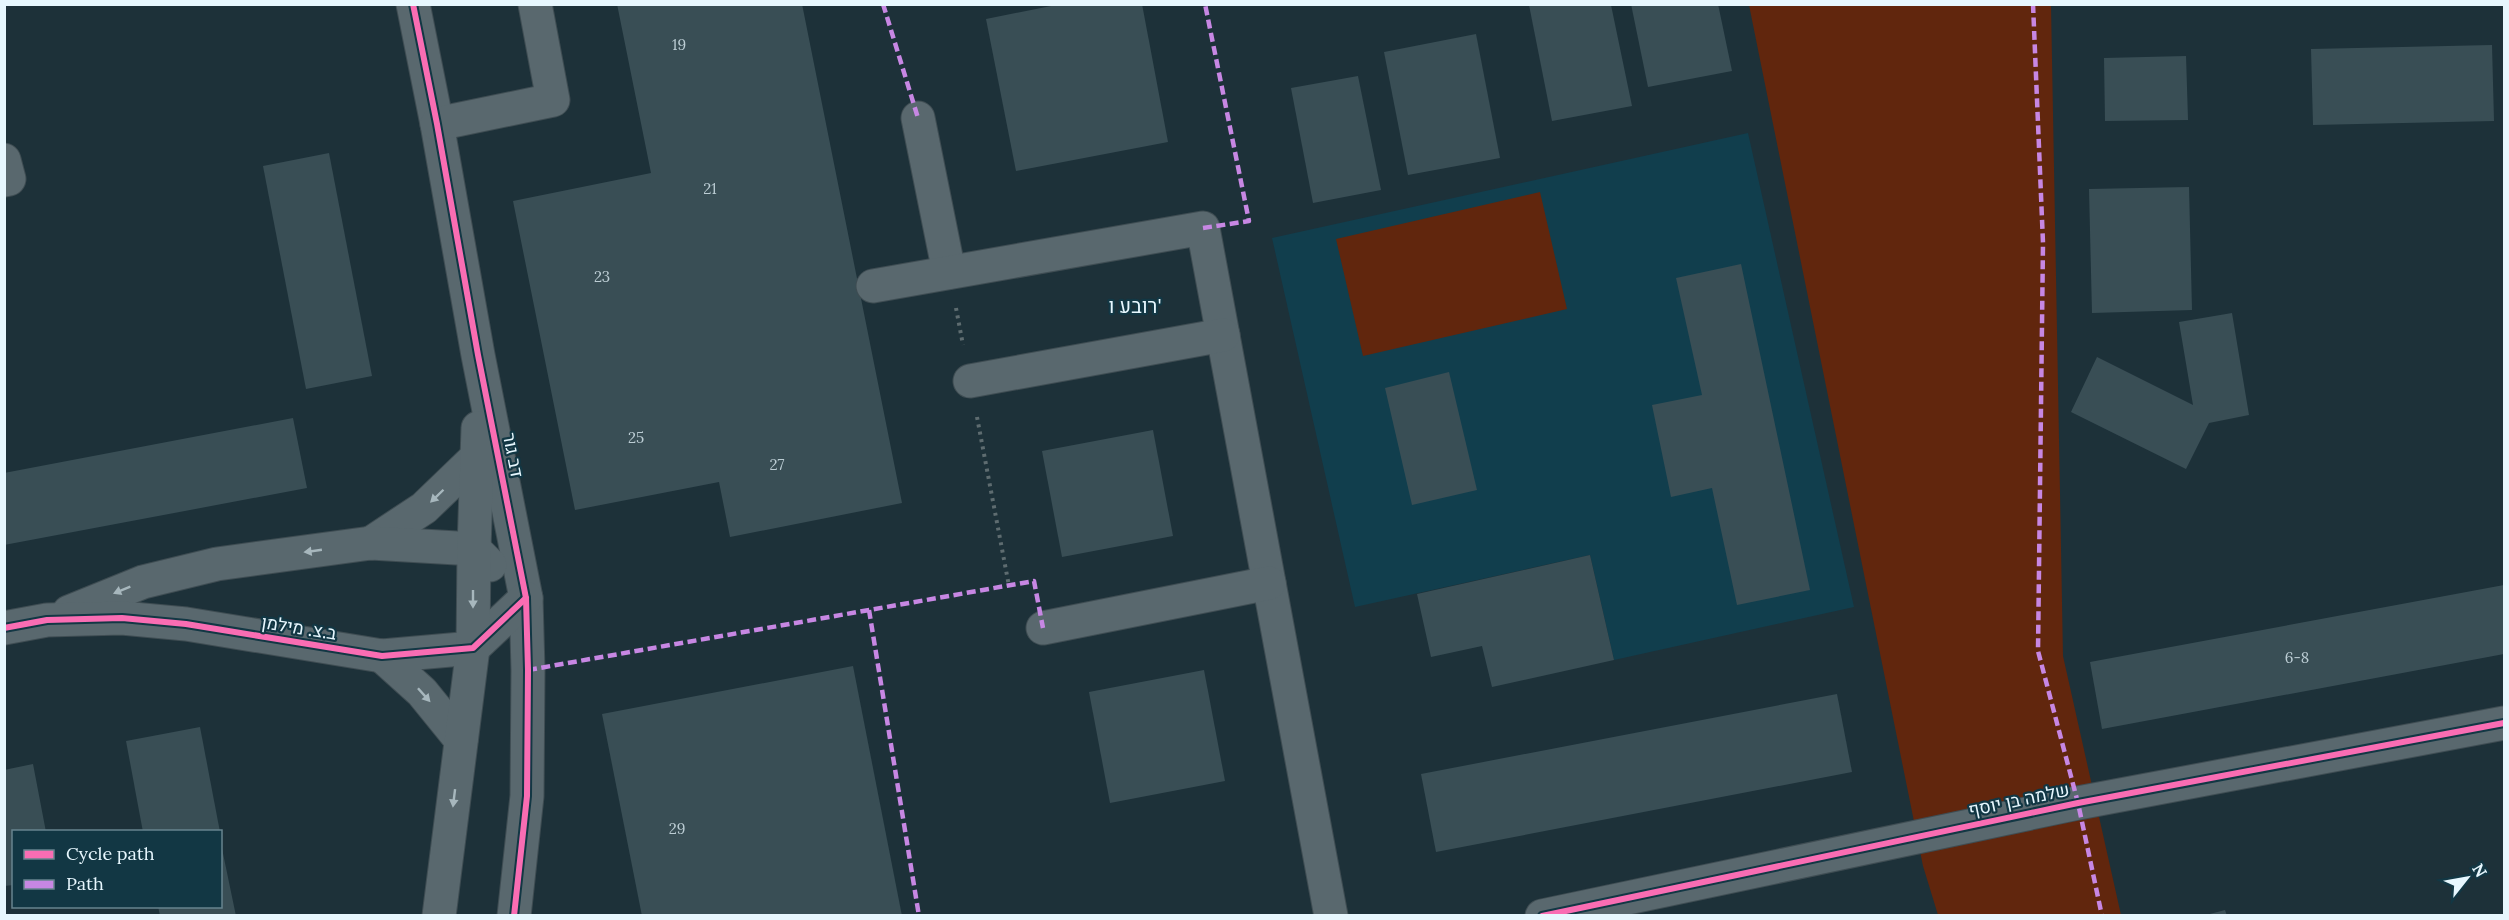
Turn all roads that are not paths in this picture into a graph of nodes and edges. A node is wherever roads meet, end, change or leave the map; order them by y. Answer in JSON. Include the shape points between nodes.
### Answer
{"nodes":[{"id":1,"x":413,"y":4,"type":"edge"},
{"id":2,"x":535,"y":4,"type":"edge"},
{"id":3,"x":918,"y":118,"type":"dead end"},
{"id":4,"x":437,"y":124,"type":"junction"},
{"id":5,"x":4,"y":160,"type":"edge"},
{"id":6,"x":4,"y":180,"type":"edge"},
{"id":7,"x":949,"y":272,"type":"junction"},
{"id":8,"x":873,"y":286,"type":"dead end"},
{"id":9,"x":1222,"y":335,"type":"junction"},
{"id":10,"x":478,"y":355,"type":"junction"},
{"id":11,"x":970,"y":381,"type":"road end"},
{"id":12,"x":479,"y":455,"type":"junction"},
{"id":13,"x":371,"y":543,"type":"junction"},
{"id":14,"x":474,"y":549,"type":"junction"},
{"id":15,"x":1269,"y":583,"type":"junction"},
{"id":16,"x":526,"y":598,"type":"junction"},
{"id":17,"x":47,"y":620,"type":"junction"},
{"id":18,"x":4,"y":628,"type":"edge"},
{"id":19,"x":1043,"y":628,"type":"dead end"},
{"id":20,"x":473,"y":648,"type":"junction"},
{"id":21,"x":382,"y":656,"type":"junction"},
{"id":22,"x":2505,"y":723,"type":"edge"},
{"id":23,"x":461,"y":740,"type":"junction"},
{"id":24,"x":439,"y":915,"type":"edge"},
{"id":25,"x":514,"y":915,"type":"edge"},
{"id":26,"x":1330,"y":915,"type":"edge"},
{"id":27,"x":1542,"y":915,"type":"edge"}],
"edges":[{"from":1,"to":4,"type":"street","name":"דב גור"},
{"from":2,"to":4,"type":"street","via":[[553,100]]},
{"from":3,"to":7,"type":"street"},
{"from":4,"to":10,"type":"street","name":"דב גור"},
{"from":5,"to":6,"type":"street","via":[[9,179]]},
{"from":7,"to":8,"type":"street"},
{"from":7,"to":9,"type":"street","via":[[1203,228]]},
{"from":9,"to":11,"type":"street"},
{"from":9,"to":15,"type":"street"},
{"from":10,"to":12,"type":"street","name":"דב גור"},
{"from":10,"to":16,"type":"street","name":"דב גור"},
{"from":12,"to":13,"type":"street","one_way":true,"via":[[424,508]]},
{"from":12,"to":14,"type":"street","name":"דב גור"},
{"from":13,"to":14,"type":"street"},
{"from":13,"to":17,"type":"street","one_way":true,"via":[[217,564],[143,582]]},
{"from":14,"to":16,"type":"street"},
{"from":14,"to":20,"type":"street","name":"דב גור","one_way":true},
{"from":15,"to":19,"type":"street"},
{"from":15,"to":26,"type":"street"},
{"from":16,"to":20,"type":"street"},
{"from":16,"to":25,"type":"street","name":"דב גור","via":[[528,796]]},
{"from":17,"to":18,"type":"street"},
{"from":17,"to":21,"type":"street","name":"ב.צ. מילמן","via":[[122,618],[186,624]]},
{"from":20,"to":21,"type":"street","name":"ב.צ. מילמן"},
{"from":20,"to":23,"type":"street","name":"דב גור"},
{"from":21,"to":23,"type":"street","one_way":true,"via":[[422,692]]},
{"from":22,"to":27,"type":"street","name":"שלמה בן יוסף","via":[[2078,803]]},
{"from":23,"to":24,"type":"street","name":"דב גור","one_way":true}]}
